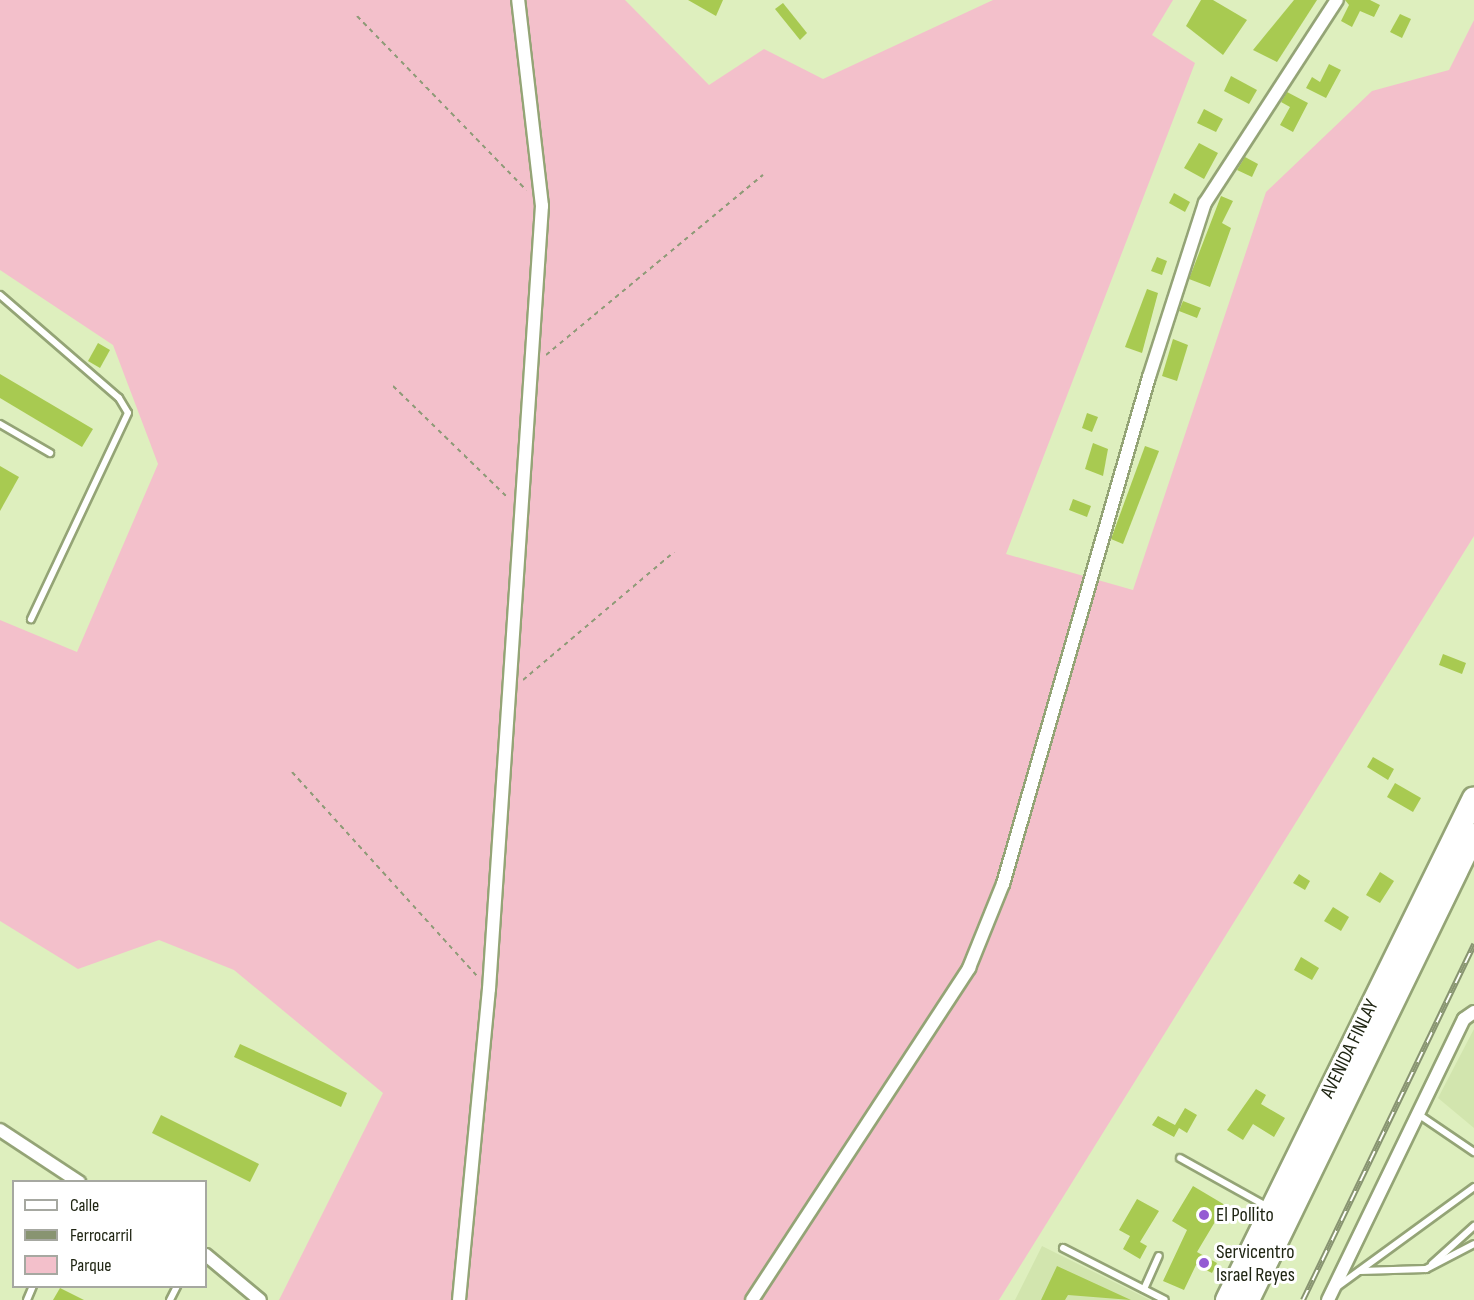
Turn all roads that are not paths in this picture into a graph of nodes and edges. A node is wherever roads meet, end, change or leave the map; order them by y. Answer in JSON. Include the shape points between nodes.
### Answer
{"nodes":[{"id":1,"x":518,"y":0,"type":"edge"},
{"id":2,"x":1337,"y":0,"type":"edge"},
{"id":3,"x":0,"y":296,"type":"edge"},
{"id":4,"x":0,"y":424,"type":"edge"},
{"id":5,"x":50,"y":453,"type":"dead end"},
{"id":6,"x":31,"y":619,"type":"dead end"},
{"id":7,"x":1474,"y":798,"type":"edge"},
{"id":8,"x":1474,"y":835,"type":"edge"},
{"id":9,"x":1474,"y":1012,"type":"edge"},
{"id":10,"x":1418,"y":1114,"type":"junction"},
{"id":11,"x":0,"y":1130,"type":"edge"},
{"id":12,"x":1474,"y":1152,"type":"edge"},
{"id":13,"x":1180,"y":1158,"type":"dead end"},
{"id":14,"x":76,"y":1180,"type":"edge"},
{"id":15,"x":1474,"y":1187,"type":"edge"},
{"id":16,"x":1279,"y":1212,"type":"junction"},
{"id":17,"x":1474,"y":1226,"type":"edge"},
{"id":18,"x":1474,"y":1244,"type":"edge"},
{"id":19,"x":1062,"y":1248,"type":"dead end"},
{"id":20,"x":207,"y":1256,"type":"edge"},
{"id":21,"x":1159,"y":1256,"type":"dead end"},
{"id":22,"x":1426,"y":1269,"type":"junction"},
{"id":23,"x":1360,"y":1271,"type":"junction"},
{"id":24,"x":1144,"y":1289,"type":"junction"},
{"id":25,"x":1330,"y":1296,"type":"edge"},
{"id":26,"x":260,"y":1300,"type":"edge"},
{"id":27,"x":459,"y":1300,"type":"edge"},
{"id":28,"x":752,"y":1300,"type":"edge"},
{"id":29,"x":1165,"y":1300,"type":"edge"},
{"id":30,"x":1227,"y":1300,"type":"edge"},
{"id":31,"x":1248,"y":1300,"type":"edge"}],
"edges":[{"from":1,"to":27,"type":"street","via":[[542,206],[489,989]]},
{"from":2,"to":28,"type":"street","via":[[1205,203],[1003,884],[969,968]]},
{"from":3,"to":6,"type":"lane","via":[[119,398],[128,413]]},
{"from":4,"to":5,"type":"lane"},
{"from":7,"to":16,"type":"highway","name":"AVENIDA FINLAY"},
{"from":8,"to":16,"type":"highway","name":"AVENIDA FINLAY"},
{"from":9,"to":10,"type":"street","via":[[1464,1019]]},
{"from":10,"to":12,"type":"lane"},
{"from":10,"to":25,"type":"street"},
{"from":11,"to":14,"type":"street"},
{"from":13,"to":16,"type":"lane"},
{"from":15,"to":23,"type":"lane"},
{"from":16,"to":30,"type":"highway","name":"AVENIDA FINLAY"},
{"from":16,"to":31,"type":"highway","name":"AVENIDA FINLAY"},
{"from":17,"to":22,"type":"lane"},
{"from":18,"to":22,"type":"lane"},
{"from":19,"to":24,"type":"lane"},
{"from":20,"to":26,"type":"street"},
{"from":21,"to":24,"type":"lane"},
{"from":22,"to":23,"type":"lane"},
{"from":23,"to":25,"type":"lane"},
{"from":24,"to":29,"type":"lane"}]}
